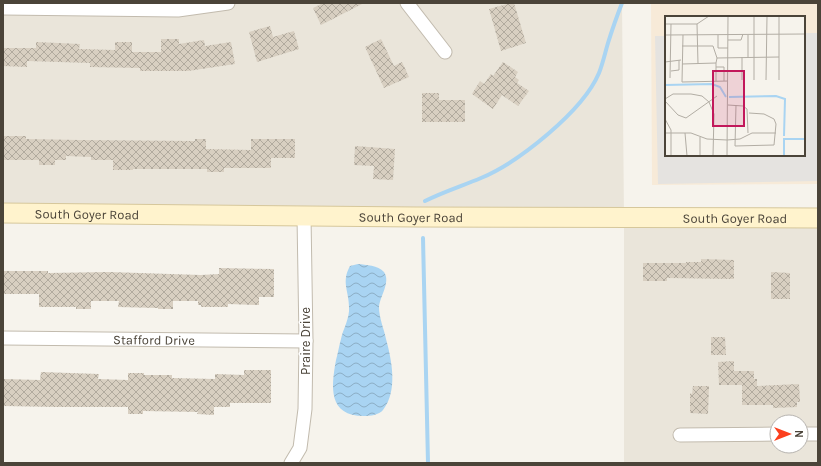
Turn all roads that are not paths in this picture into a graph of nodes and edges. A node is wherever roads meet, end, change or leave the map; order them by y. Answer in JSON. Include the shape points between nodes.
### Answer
{"nodes":[{"id":1,"x":228,"y":3,"type":"edge"},
{"id":2,"x":407,"y":3,"type":"edge"},
{"id":3,"x":83,"y":6,"type":"edge"},
{"id":4,"x":3,"y":8,"type":"edge"},
{"id":5,"x":445,"y":52,"type":"dead end"},
{"id":6,"x":3,"y":213,"type":"edge"},
{"id":7,"x":304,"y":216,"type":"junction"},
{"id":8,"x":818,"y":218,"type":"edge"},
{"id":9,"x":3,"y":338,"type":"edge"},
{"id":10,"x":306,"y":341,"type":"junction"},
{"id":11,"x":769,"y":434,"type":"edge"},
{"id":12,"x":680,"y":435,"type":"dead end"},
{"id":13,"x":291,"y":463,"type":"edge"}],
"edges":[{"from":1,"to":3,"type":"street","via":[[178,10]]},
{"from":2,"to":5,"type":"street"},
{"from":3,"to":4,"type":"street"},
{"from":6,"to":7,"type":"street","name":"South Goyer Road"},
{"from":7,"to":8,"type":"street","name":"South Goyer Road"},
{"from":7,"to":10,"type":"street","name":"Praire Drive"},
{"from":9,"to":10,"type":"street","name":"Stafford Drive"},
{"from":10,"to":13,"type":"street","name":"Praire Drive","via":[[305,409],[300,448]]},
{"from":11,"to":12,"type":"street"}]}
